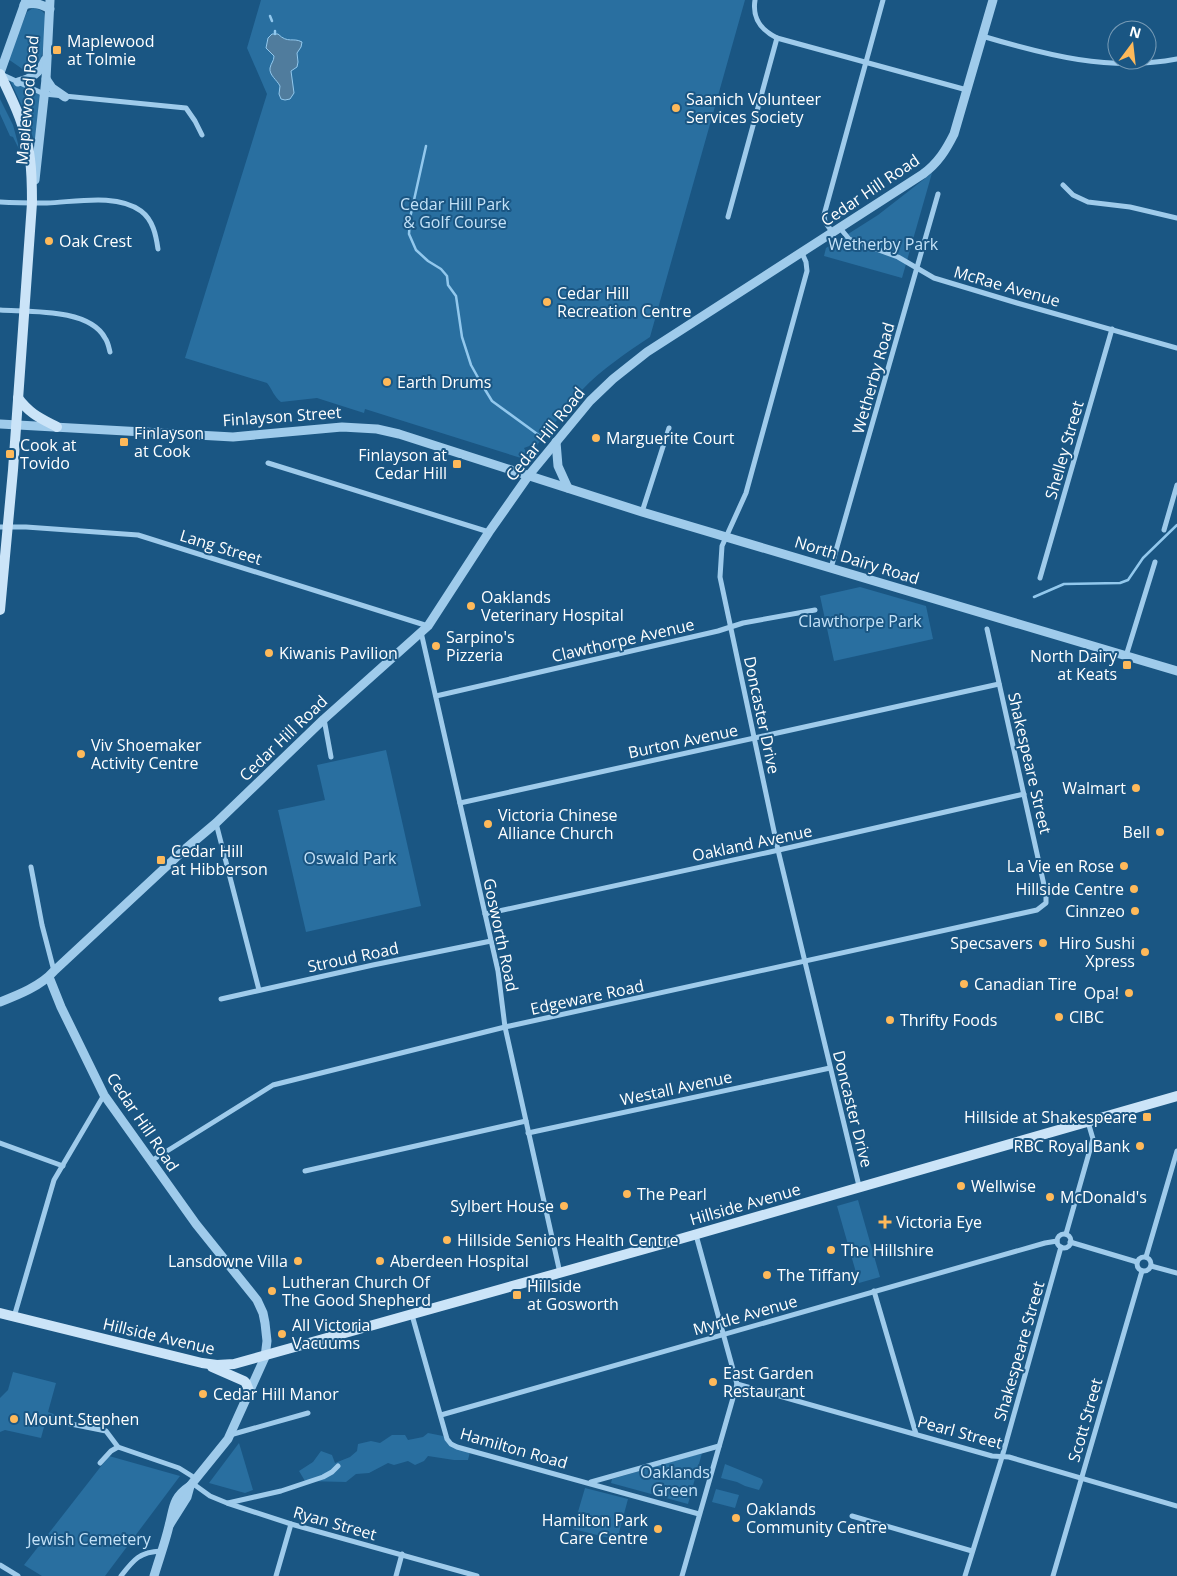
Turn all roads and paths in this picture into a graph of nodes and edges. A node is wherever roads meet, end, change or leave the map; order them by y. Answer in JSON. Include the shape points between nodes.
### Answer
{"nodes":[{"id":1,"x":755,"y":0,"type":"edge"},
{"id":2,"x":883,"y":0,"type":"edge"},
{"id":3,"x":993,"y":0,"type":"edge"},
{"id":4,"x":25,"y":3,"type":"edge"},
{"id":5,"x":50,"y":5,"type":"edge"},
{"id":6,"x":982,"y":36,"type":"junction"},
{"id":7,"x":778,"y":38,"type":"junction"},
{"id":8,"x":10,"y":45,"type":"junction"},
{"id":9,"x":0,"y":49,"type":"edge"},
{"id":10,"x":47,"y":55,"type":"junction"},
{"id":11,"x":1177,"y":59,"type":"edge"},
{"id":12,"x":865,"y":62,"type":"junction"},
{"id":13,"x":0,"y":73,"type":"edge"},
{"id":14,"x":46,"y":79,"type":"junction"},
{"id":15,"x":18,"y":82,"type":"junction"},
{"id":16,"x":968,"y":90,"type":"junction"},
{"id":17,"x":44,"y":94,"type":"junction"},
{"id":18,"x":65,"y":97,"type":"junction"},
{"id":19,"x":202,"y":135,"type":"dead end"},
{"id":20,"x":1063,"y":184,"type":"dead end"},
{"id":21,"x":938,"y":194,"type":"dead end"},
{"id":22,"x":0,"y":202,"type":"edge"},
{"id":23,"x":32,"y":203,"type":"junction"},
{"id":24,"x":728,"y":217,"type":"dead end"},
{"id":25,"x":1177,"y":218,"type":"edge"},
{"id":26,"x":837,"y":230,"type":"junction"},
{"id":27,"x":158,"y":249,"type":"dead end"},
{"id":28,"x":802,"y":253,"type":"junction"},
{"id":29,"x":917,"y":268,"type":"junction"},
{"id":30,"x":0,"y":310,"type":"edge"},
{"id":31,"x":24,"y":311,"type":"junction"},
{"id":32,"x":1112,"y":329,"type":"junction"},
{"id":33,"x":1177,"y":348,"type":"edge"},
{"id":34,"x":110,"y":352,"type":"dead end"},
{"id":35,"x":18,"y":398,"type":"junction"},
{"id":36,"x":0,"y":424,"type":"edge"},
{"id":37,"x":16,"y":425,"type":"junction"},
{"id":38,"x":57,"y":426,"type":"junction"},
{"id":39,"x":669,"y":428,"type":"dead end"},
{"id":40,"x":556,"y":442,"type":"junction"},
{"id":41,"x":268,"y":463,"type":"dead end"},
{"id":42,"x":529,"y":475,"type":"junction"},
{"id":43,"x":1177,"y":485,"type":"edge"},
{"id":44,"x":568,"y":488,"type":"junction"},
{"id":45,"x":642,"y":512,"type":"junction"},
{"id":46,"x":4,"y":527,"type":"edge"},
{"id":47,"x":1164,"y":530,"type":"dead end"},
{"id":48,"x":489,"y":532,"type":"junction"},
{"id":49,"x":726,"y":537,"type":"junction"},
{"id":50,"x":1155,"y":562,"type":"dead end"},
{"id":51,"x":831,"y":568,"type":"junction"},
{"id":52,"x":1040,"y":578,"type":"dead end"},
{"id":53,"x":0,"y":610,"type":"edge"},
{"id":54,"x":815,"y":610,"type":"dead end"},
{"id":55,"x":731,"y":626,"type":"junction"},
{"id":56,"x":424,"y":628,"type":"junction"},
{"id":57,"x":987,"y":629,"type":"dead end"},
{"id":58,"x":1126,"y":656,"type":"junction"},
{"id":59,"x":1177,"y":671,"type":"edge"},
{"id":60,"x":999,"y":684,"type":"junction"},
{"id":61,"x":436,"y":696,"type":"junction"},
{"id":62,"x":324,"y":719,"type":"junction"},
{"id":63,"x":754,"y":738,"type":"junction"},
{"id":64,"x":331,"y":757,"type":"dead end"},
{"id":65,"x":1024,"y":794,"type":"junction"},
{"id":66,"x":460,"y":803,"type":"junction"},
{"id":67,"x":216,"y":823,"type":"junction"},
{"id":68,"x":778,"y":850,"type":"junction"},
{"id":69,"x":31,"y":867,"type":"dead end"},
{"id":70,"x":1046,"y":903,"type":"joint"},
{"id":71,"x":485,"y":914,"type":"junction"},
{"id":72,"x":491,"y":941,"type":"junction"},
{"id":73,"x":804,"y":961,"type":"junction"},
{"id":74,"x":51,"y":974,"type":"junction"},
{"id":75,"x":258,"y":990,"type":"junction"},
{"id":76,"x":12,"y":997,"type":"junction"},
{"id":77,"x":221,"y":999,"type":"dead end"},
{"id":78,"x":0,"y":1002,"type":"edge"},
{"id":79,"x":0,"y":1008,"type":"edge"},
{"id":80,"x":505,"y":1027,"type":"junction"},
{"id":81,"x":830,"y":1068,"type":"junction"},
{"id":82,"x":104,"y":1095,"type":"junction"},
{"id":83,"x":1177,"y":1096,"type":"edge"},
{"id":84,"x":526,"y":1121,"type":"junction"},
{"id":85,"x":1088,"y":1121,"type":"junction"},
{"id":86,"x":528,"y":1133,"type":"junction"},
{"id":87,"x":0,"y":1143,"type":"edge"},
{"id":88,"x":1177,"y":1151,"type":"edge"},
{"id":89,"x":151,"y":1161,"type":"junction"},
{"id":90,"x":63,"y":1166,"type":"junction"},
{"id":91,"x":305,"y":1171,"type":"dead end"},
{"id":92,"x":859,"y":1186,"type":"junction"},
{"id":93,"x":696,"y":1234,"type":"junction"},
{"id":94,"x":1066,"y":1234,"type":"junction"},
{"id":95,"x":1057,"y":1241,"type":"junction"},
{"id":96,"x":1070,"y":1242,"type":"junction"},
{"id":97,"x":1061,"y":1247,"type":"junction"},
{"id":98,"x":1146,"y":1257,"type":"junction"},
{"id":99,"x":1136,"y":1262,"type":"junction"},
{"id":100,"x":1151,"y":1266,"type":"junction"},
{"id":101,"x":1142,"y":1271,"type":"junction"},
{"id":102,"x":560,"y":1273,"type":"junction"},
{"id":103,"x":1177,"y":1273,"type":"edge"},
{"id":104,"x":874,"y":1292,"type":"junction"},
{"id":105,"x":0,"y":1313,"type":"edge"},
{"id":106,"x":412,"y":1315,"type":"junction"},
{"id":107,"x":14,"y":1317,"type":"junction"},
{"id":108,"x":723,"y":1334,"type":"junction"},
{"id":109,"x":264,"y":1356,"type":"junction"},
{"id":110,"x":202,"y":1362,"type":"junction"},
{"id":111,"x":737,"y":1384,"type":"junction"},
{"id":112,"x":250,"y":1393,"type":"junction"},
{"id":113,"x":308,"y":1413,"type":"dead end"},
{"id":114,"x":441,"y":1415,"type":"junction"},
{"id":115,"x":66,"y":1424,"type":"dead end"},
{"id":116,"x":916,"y":1434,"type":"junction"},
{"id":117,"x":230,"y":1436,"type":"junction"},
{"id":118,"x":718,"y":1446,"type":"junction"},
{"id":119,"x":118,"y":1447,"type":"junction"},
{"id":120,"x":1002,"y":1457,"type":"junction"},
{"id":121,"x":100,"y":1463,"type":"dead end"},
{"id":122,"x":338,"y":1466,"type":"dead end"},
{"id":123,"x":1082,"y":1478,"type":"junction"},
{"id":124,"x":192,"y":1482,"type":"junction"},
{"id":125,"x":590,"y":1483,"type":"junction"},
{"id":126,"x":227,"y":1503,"type":"junction"},
{"id":127,"x":1177,"y":1506,"type":"edge"},
{"id":128,"x":699,"y":1514,"type":"junction"},
{"id":129,"x":852,"y":1516,"type":"dead end"},
{"id":130,"x":291,"y":1524,"type":"junction"},
{"id":131,"x":162,"y":1551,"type":"junction"},
{"id":132,"x":972,"y":1551,"type":"junction"},
{"id":133,"x":402,"y":1554,"type":"junction"},
{"id":134,"x":0,"y":1566,"type":"edge"},
{"id":135,"x":18,"y":1576,"type":"edge"},
{"id":136,"x":121,"y":1576,"type":"edge"},
{"id":137,"x":154,"y":1576,"type":"edge"},
{"id":138,"x":276,"y":1576,"type":"edge"},
{"id":139,"x":396,"y":1576,"type":"edge"},
{"id":140,"x":477,"y":1576,"type":"edge"},
{"id":141,"x":682,"y":1576,"type":"edge"},
{"id":142,"x":965,"y":1576,"type":"edge"},
{"id":143,"x":1053,"y":1576,"type":"edge"}],
"edges":[{"from":1,"to":7,"type":"street","via":[[757,22],[762,29]]},
{"from":2,"to":12,"type":"street"},
{"from":3,"to":6,"type":"street","name":"Cedar Hill Road"},
{"from":4,"to":5,"type":"street"},
{"from":4,"to":8,"type":"street","name":"Maplewood Road"},
{"from":5,"to":10,"type":"street","name":"Maplewood Road"},
{"from":6,"to":11,"type":"street","via":[[1095,63],[1146,64]]},
{"from":6,"to":16,"type":"street","name":"Cedar Hill Road"},
{"from":7,"to":12,"type":"street"},
{"from":7,"to":24,"type":"street"},
{"from":8,"to":9,"type":"street"},
{"from":8,"to":13,"type":"street","name":"Maplewood Road"},
{"from":10,"to":14,"type":"street","name":"Maplewood Road"},
{"from":10,"to":15,"type":"street","via":[[36,75]]},
{"from":12,"to":16,"type":"street"},
{"from":12,"to":26,"type":"street","via":[[824,214],[825,222]]},
{"from":13,"to":15,"type":"street"},
{"from":13,"to":23,"type":"main road","via":[[27,142]]},
{"from":14,"to":17,"type":"street","name":"Maplewood Road"},
{"from":14,"to":18,"type":"street"},
{"from":15,"to":17,"type":"street"},
{"from":16,"to":26,"type":"street","name":"Cedar Hill Road","via":[[954,134],[934,166]]},
{"from":17,"to":18,"type":"street"},
{"from":17,"to":23,"type":"street","name":"Maplewood Road"},
{"from":18,"to":19,"type":"street","via":[[186,108]]},
{"from":20,"to":25,"type":"street","via":[[1073,195],[1088,202],[1130,207]]},
{"from":21,"to":29,"type":"street","name":"Wetherby Road"},
{"from":22,"to":23,"type":"street"},
{"from":23,"to":27,"type":"street","via":[[108,200],[131,206],[150,220]]},
{"from":23,"to":31,"type":"main road"},
{"from":26,"to":28,"type":"street","name":"Cedar Hill Road"},
{"from":26,"to":29,"type":"street","name":"McRae Avenue","via":[[849,239],[887,251]]},
{"from":28,"to":40,"type":"street","name":"Cedar Hill Road","via":[[635,361],[596,395]]},
{"from":28,"to":49,"type":"street","name":"Doncaster Drive","via":[[807,271],[746,492]]},
{"from":29,"to":32,"type":"street","name":"McRae Avenue","via":[[941,280]]},
{"from":29,"to":51,"type":"street","name":"Wetherby Road"},
{"from":30,"to":31,"type":"street"},
{"from":31,"to":34,"type":"street","via":[[61,314],[85,321],[105,337]]},
{"from":31,"to":35,"type":"main road"},
{"from":32,"to":33,"type":"street","name":"McRae Avenue"},
{"from":32,"to":52,"type":"street","name":"Shelley Street"},
{"from":35,"to":37,"type":"main road"},
{"from":35,"to":38,"type":"main road","via":[[26,409]]},
{"from":36,"to":37,"type":"street","name":"Finlayson Street"},
{"from":37,"to":38,"type":"street","name":"Finlayson Street"},
{"from":37,"to":46,"type":"main road"},
{"from":38,"to":42,"type":"street","name":"Finlayson Street","via":[[234,437],[325,427],[360,427],[399,434]]},
{"from":39,"to":45,"type":"street"},
{"from":40,"to":42,"type":"street","name":"Cedar Hill Road"},
{"from":40,"to":44,"type":"street","via":[[558,466]]},
{"from":41,"to":48,"type":"street"},
{"from":42,"to":44,"type":"street","name":"North Dairy Road"},
{"from":42,"to":48,"type":"street","name":"Cedar Hill Road"},
{"from":43,"to":47,"type":"street"},
{"from":44,"to":45,"type":"street","name":"North Dairy Road"},
{"from":45,"to":49,"type":"street","name":"North Dairy Road"},
{"from":46,"to":53,"type":"main road"},
{"from":46,"to":56,"type":"street","name":"Lang Street","via":[[138,535]]},
{"from":48,"to":56,"type":"street","name":"Cedar Hill Road"},
{"from":49,"to":51,"type":"street","name":"North Dairy Road"},
{"from":49,"to":55,"type":"street","name":"Doncaster Drive","via":[[720,569]]},
{"from":50,"to":58,"type":"street"},
{"from":51,"to":58,"type":"street","name":"North Dairy Road"},
{"from":54,"to":55,"type":"street","name":"Clawthorpe Avenue"},
{"from":55,"to":61,"type":"street","name":"Clawthorpe Avenue"},
{"from":55,"to":63,"type":"street","name":"Doncaster Drive"},
{"from":56,"to":61,"type":"street","name":"Gosworth Road"},
{"from":56,"to":62,"type":"street","name":"Cedar Hill Road"},
{"from":57,"to":60,"type":"street","name":"Shakespeare Street"},
{"from":58,"to":59,"type":"street","name":"North Dairy Road"},
{"from":60,"to":63,"type":"street","name":"Burton Avenue"},
{"from":60,"to":65,"type":"street","name":"Shakespeare Street"},
{"from":61,"to":66,"type":"street","name":"Gosworth Road"},
{"from":62,"to":64,"type":"street"},
{"from":62,"to":67,"type":"street","name":"Cedar Hill Road"},
{"from":63,"to":66,"type":"street","name":"Burton Avenue"},
{"from":63,"to":68,"type":"street","name":"Doncaster Drive"},
{"from":65,"to":68,"type":"street","name":"Oakland Avenue"},
{"from":65,"to":70,"type":"street","name":"Shakespeare Street"},
{"from":66,"to":71,"type":"street","name":"Gosworth Road"},
{"from":67,"to":74,"type":"street","name":"Cedar Hill Road"},
{"from":67,"to":75,"type":"street"},
{"from":68,"to":71,"type":"street","name":"Oakland Avenue"},
{"from":68,"to":73,"type":"street","name":"Doncaster Drive"},
{"from":69,"to":74,"type":"street"},
{"from":70,"to":73,"type":"street","name":"Edgeware Road","via":[[1037,910]]},
{"from":71,"to":72,"type":"street","name":"Gosworth Road"},
{"from":72,"to":75,"type":"street","name":"Stroud Road"},
{"from":72,"to":80,"type":"street","name":"Gosworth Road"},
{"from":73,"to":80,"type":"street","name":"Edgeware Road"},
{"from":73,"to":81,"type":"street","name":"Doncaster Drive"},
{"from":74,"to":76,"type":"street"},
{"from":74,"to":82,"type":"street","name":"Cedar Hill Road","via":[[61,1007]]},
{"from":75,"to":77,"type":"street","name":"Stroud Road"},
{"from":76,"to":78,"type":"street"},
{"from":76,"to":79,"type":"street"},
{"from":80,"to":84,"type":"street","name":"Gosworth Road"},
{"from":80,"to":89,"type":"street","name":"Edgeware Road","via":[[272,1085]]},
{"from":81,"to":86,"type":"street","name":"Westall Avenue"},
{"from":81,"to":92,"type":"street","name":"Doncaster Drive"},
{"from":82,"to":89,"type":"street","name":"Cedar Hill Road"},
{"from":82,"to":90,"type":"street"},
{"from":83,"to":85,"type":"main road","name":"Hillside Avenue"},
{"from":84,"to":86,"type":"street","name":"Gosworth Road"},
{"from":84,"to":91,"type":"street"},
{"from":85,"to":92,"type":"main road","name":"Hillside Avenue"},
{"from":85,"to":94,"type":"street","via":[[1093,1139]]},
{"from":86,"to":102,"type":"street","name":"Gosworth Road"},
{"from":87,"to":90,"type":"street"},
{"from":88,"to":98,"type":"street"},
{"from":89,"to":109,"type":"street","name":"Cedar Hill Road","via":[[257,1300],[265,1323],[267,1341]]},
{"from":90,"to":107,"type":"street","via":[[54,1180]]},
{"from":92,"to":93,"type":"main road","name":"Hillside Avenue"},
{"from":93,"to":102,"type":"main road","name":"Hillside Avenue"},
{"from":93,"to":108,"type":"street"},
{"from":94,"to":95,"type":"street","via":[[1059,1236]]},
{"from":94,"to":96,"type":"street"},
{"from":95,"to":97,"type":"street"},
{"from":95,"to":104,"type":"street","name":"Myrtle Avenue"},
{"from":96,"to":97,"type":"street","via":[[1068,1246]]},
{"from":96,"to":99,"type":"street"},
{"from":97,"to":120,"type":"street","name":"Shakespeare Street"},
{"from":98,"to":99,"type":"street","via":[[1140,1257]]},
{"from":98,"to":100,"type":"street"},
{"from":99,"to":101,"type":"street"},
{"from":100,"to":101,"type":"street"},
{"from":100,"to":103,"type":"street"},
{"from":101,"to":123,"type":"street","name":"Scott Street"},
{"from":102,"to":106,"type":"main road","name":"Hillside Avenue"},
{"from":104,"to":108,"type":"street","name":"Myrtle Avenue"},
{"from":104,"to":116,"type":"street"},
{"from":105,"to":107,"type":"main road","name":"Hillside Avenue"},
{"from":106,"to":109,"type":"main road","name":"Hillside Avenue"},
{"from":106,"to":114,"type":"street","name":"Hamilton Road"},
{"from":107,"to":110,"type":"main road","name":"Hillside Avenue"},
{"from":108,"to":111,"type":"street"},
{"from":108,"to":114,"type":"street","name":"Myrtle Avenue"},
{"from":109,"to":110,"type":"main road","name":"Hillside Avenue","via":[[234,1364]]},
{"from":109,"to":112,"type":"street","name":"Cedar Hill Road"},
{"from":110,"to":112,"type":"main road","via":[[244,1381]]},
{"from":111,"to":116,"type":"street","name":"Pearl Street"},
{"from":111,"to":118,"type":"street"},
{"from":112,"to":117,"type":"street","name":"Cedar Hill Road"},
{"from":113,"to":117,"type":"street"},
{"from":114,"to":125,"type":"street","name":"Hamilton Road","via":[[448,1439],[457,1447]]},
{"from":115,"to":119,"type":"street","name":"Ryan Street","via":[[106,1431]]},
{"from":116,"to":120,"type":"street","name":"Pearl Street"},
{"from":117,"to":124,"type":"street","name":"Cedar Hill Road"},
{"from":118,"to":125,"type":"street"},
{"from":118,"to":128,"type":"street"},
{"from":119,"to":121,"type":"street"},
{"from":119,"to":124,"type":"street","name":"Ryan Street","via":[[180,1468]]},
{"from":120,"to":123,"type":"street","name":"Pearl Street"},
{"from":120,"to":132,"type":"street","name":"Shakespeare Street"},
{"from":122,"to":126,"type":"street","via":[[323,1477],[281,1491]]},
{"from":123,"to":127,"type":"street","name":"Pearl Street"},
{"from":123,"to":143,"type":"street","name":"Scott Street"},
{"from":124,"to":126,"type":"street","name":"Ryan Street","via":[[210,1496]]},
{"from":124,"to":131,"type":"street","name":"Cedar Hill Road","via":[[175,1502]]},
{"from":125,"to":128,"type":"street","name":"Hamilton Road"},
{"from":126,"to":130,"type":"street","name":"Ryan Street"},
{"from":128,"to":141,"type":"street"},
{"from":129,"to":132,"type":"street"},
{"from":130,"to":133,"type":"street","name":"Ryan Street"},
{"from":130,"to":138,"type":"street"},
{"from":131,"to":136,"type":"street","via":[[139,1556]]},
{"from":131,"to":137,"type":"street","name":"Cedar Hill Road"},
{"from":132,"to":142,"type":"street","name":"Shakespeare Street"},
{"from":133,"to":139,"type":"street"},
{"from":133,"to":140,"type":"street","name":"Ryan Street"},
{"from":134,"to":135,"type":"street"}]}
